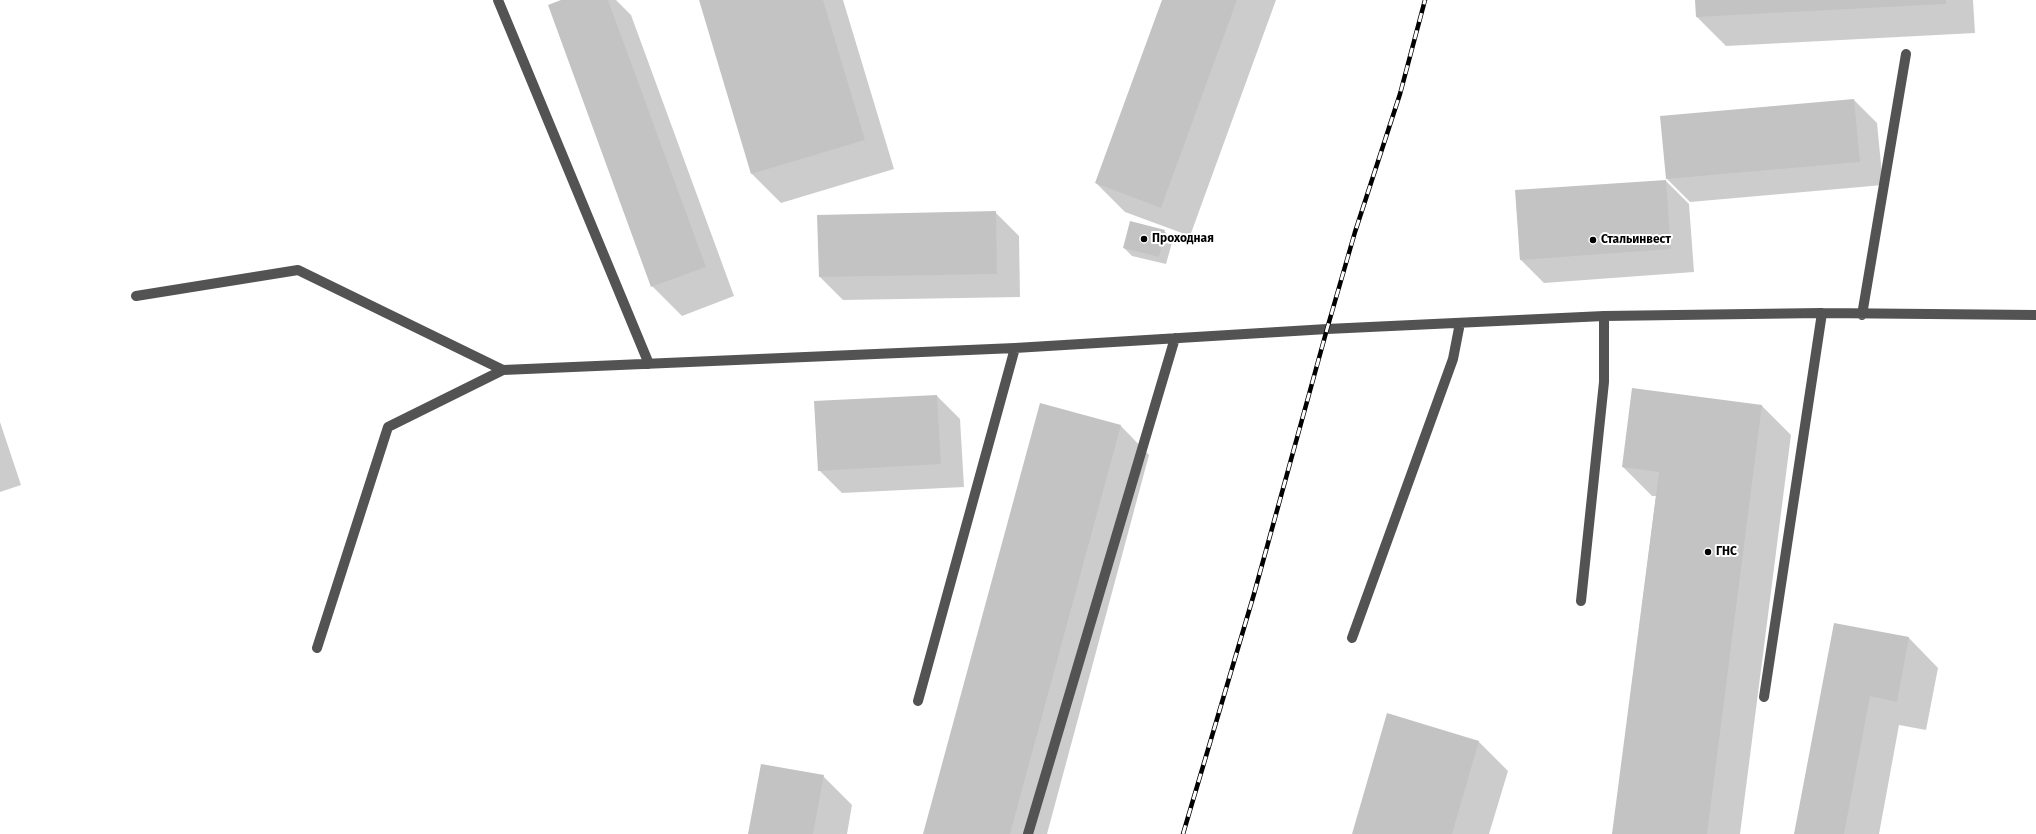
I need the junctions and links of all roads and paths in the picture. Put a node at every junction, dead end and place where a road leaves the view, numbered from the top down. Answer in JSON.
{"nodes":[{"id":1,"x":498,"y":0,"type":"edge"},
{"id":2,"x":1906,"y":54,"type":"dead end"},
{"id":3,"x":136,"y":296,"type":"dead end"},
{"id":4,"x":1822,"y":313,"type":"junction"},
{"id":5,"x":1862,"y":315,"type":"junction"},
{"id":6,"x":2036,"y":315,"type":"edge"},
{"id":7,"x":1604,"y":316,"type":"junction"},
{"id":8,"x":1460,"y":323,"type":"junction"},
{"id":9,"x":1175,"y":338,"type":"junction"},
{"id":10,"x":1015,"y":348,"type":"junction"},
{"id":11,"x":649,"y":364,"type":"junction"},
{"id":12,"x":503,"y":370,"type":"junction"},
{"id":13,"x":1581,"y":601,"type":"dead end"},
{"id":14,"x":1352,"y":638,"type":"dead end"},
{"id":15,"x":317,"y":648,"type":"dead end"},
{"id":16,"x":1764,"y":697,"type":"dead end"},
{"id":17,"x":918,"y":701,"type":"dead end"},
{"id":18,"x":1028,"y":834,"type":"edge"}],
"edges":[{"from":1,"to":11,"type":"street"},
{"from":2,"to":5,"type":"street"},
{"from":3,"to":12,"type":"street"},
{"from":4,"to":5,"type":"street"},
{"from":4,"to":7,"type":"street"},
{"from":4,"to":16,"type":"street"},
{"from":5,"to":6,"type":"street"},
{"from":7,"to":8,"type":"street"},
{"from":7,"to":13,"type":"street"},
{"from":8,"to":9,"type":"street"},
{"from":8,"to":14,"type":"street"},
{"from":9,"to":10,"type":"street"},
{"from":9,"to":18,"type":"street"},
{"from":10,"to":11,"type":"street"},
{"from":10,"to":17,"type":"street"},
{"from":11,"to":12,"type":"street"},
{"from":12,"to":15,"type":"street"}]}
